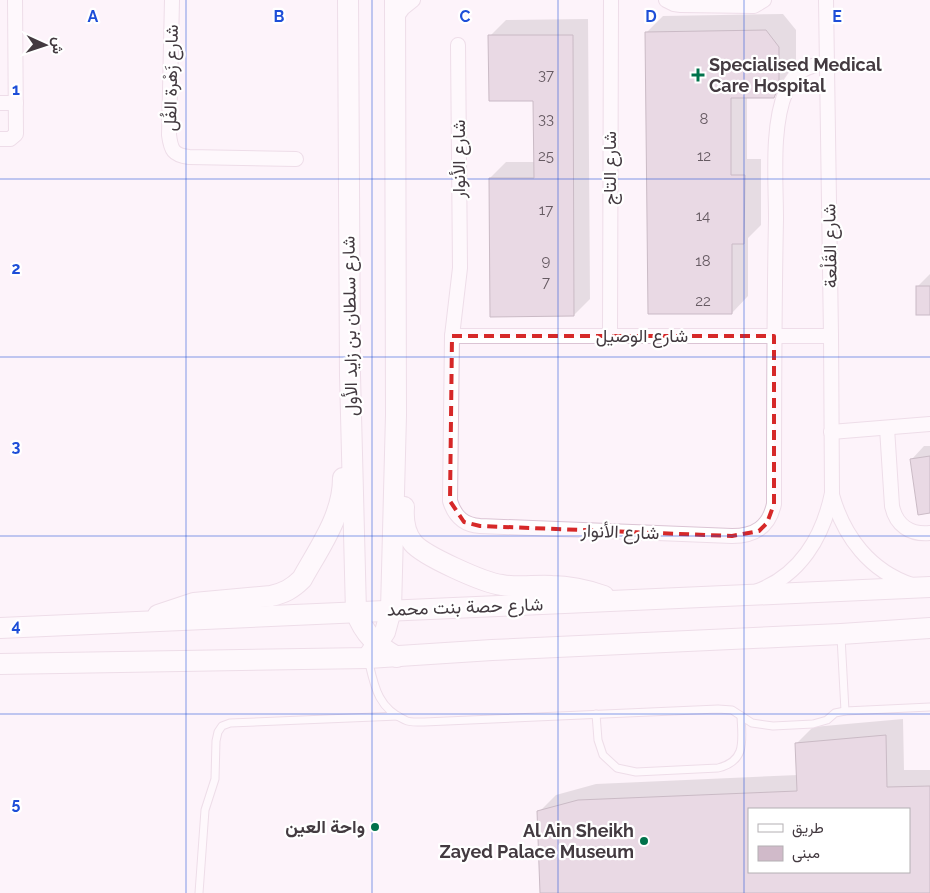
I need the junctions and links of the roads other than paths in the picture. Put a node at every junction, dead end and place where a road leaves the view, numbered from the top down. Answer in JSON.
{"nodes":[{"id":1,"x":15,"y":0,"type":"edge"},
{"id":2,"x":172,"y":0,"type":"edge"},
{"id":3,"x":413,"y":0,"type":"edge"},
{"id":4,"x":611,"y":0,"type":"edge"},
{"id":5,"x":666,"y":0,"type":"edge"},
{"id":6,"x":764,"y":0,"type":"edge"},
{"id":7,"x":826,"y":0,"type":"edge"},
{"id":8,"x":345,"y":2,"type":"edge"},
{"id":9,"x":395,"y":10,"type":"edge"},
{"id":10,"x":458,"y":45,"type":"dead end"},
{"id":11,"x":827,"y":62,"type":"junction"},
{"id":12,"x":0,"y":103,"type":"edge"},
{"id":13,"x":16,"y":103,"type":"junction"},
{"id":14,"x":0,"y":139,"type":"edge"},
{"id":15,"x":296,"y":159,"type":"dead end"},
{"id":16,"x":610,"y":335,"type":"junction"},
{"id":17,"x":452,"y":336,"type":"junction"},
{"id":18,"x":774,"y":336,"type":"junction"},
{"id":19,"x":831,"y":336,"type":"junction"},
{"id":20,"x":350,"y":375,"type":"junction"},
{"id":21,"x":396,"y":415,"type":"junction"},
{"id":22,"x":930,"y":424,"type":"edge"},
{"id":23,"x":886,"y":428,"type":"junction"},
{"id":24,"x":831,"y":432,"type":"junction"},
{"id":25,"x":832,"y":493,"type":"junction"},
{"id":26,"x":930,"y":533,"type":"edge"},
{"id":27,"x":925,"y":587,"type":"edge"},
{"id":28,"x":741,"y":596,"type":"junction"},
{"id":29,"x":615,"y":601,"type":"junction"},
{"id":30,"x":391,"y":610,"type":"junction"},
{"id":31,"x":356,"y":612,"type":"junction"},
{"id":32,"x":142,"y":622,"type":"junction"},
{"id":33,"x":8,"y":628,"type":"edge"},
{"id":34,"x":925,"y":631,"type":"edge"},
{"id":35,"x":841,"y":634,"type":"junction"},
{"id":36,"x":372,"y":651,"type":"junction"},
{"id":37,"x":8,"y":664,"type":"edge"},
{"id":38,"x":930,"y":707,"type":"edge"},
{"id":39,"x":845,"y":711,"type":"junction"},
{"id":40,"x":596,"y":714,"type":"junction"},
{"id":41,"x":398,"y":716,"type":"junction"},
{"id":42,"x":741,"y":716,"type":"junction"},
{"id":43,"x":199,"y":893,"type":"edge"}],
"edges":[{"from":1,"to":13,"type":"street"},
{"from":2,"to":15,"type":"street","name":"شارع زَهْرة الفُل"},
{"from":3,"to":9,"type":"street"},
{"from":4,"to":16,"type":"street","name":"شارع التاج"},
{"from":5,"to":6,"type":"street"},
{"from":7,"to":11,"type":"street","name":"شارع القَلْعة"},
{"from":8,"to":20,"type":"main road","name":"شارع سلطان بن زايد الأول"},
{"from":9,"to":21,"type":"main road"},
{"from":10,"to":17,"type":"street","name":"شارع الأنوار"},
{"from":11,"to":18,"type":"street","name":"شارع الأنوار"},
{"from":11,"to":19,"type":"street","name":"شارع القَلْعة"},
{"from":12,"to":13,"type":"street"},
{"from":13,"to":14,"type":"street"},
{"from":16,"to":17,"type":"street","name":"شارع الوصيل"},
{"from":16,"to":18,"type":"street","name":"شارع الوصيل"},
{"from":17,"to":18,"type":"street","name":"شارع الأنوار"},
{"from":18,"to":19,"type":"street","name":"شارع الوصيل"},
{"from":19,"to":24,"type":"street","name":"شارع القَلْعة"},
{"from":20,"to":31,"type":"main road","name":"شارع سلطان بن زايد الأول"},
{"from":20,"to":32,"type":"main road"},
{"from":21,"to":29,"type":"main road"},
{"from":21,"to":30,"type":"main road"},
{"from":22,"to":23,"type":"street"},
{"from":23,"to":24,"type":"street"},
{"from":23,"to":26,"type":"street"},
{"from":24,"to":25,"type":"street","name":"شارع القَلْعة"},
{"from":25,"to":27,"type":"street","name":"شارع القَلْعة"},
{"from":25,"to":28,"type":"street","name":"شارع القَلْعة"},
{"from":27,"to":28,"type":"main road","name":"شارع حصة بنت محمد"},
{"from":28,"to":29,"type":"main road","name":"شارع حصة بنت محمد"},
{"from":29,"to":30,"type":"main road","name":"شارع حصة بنت محمد"},
{"from":30,"to":31,"type":"main road","name":"شارع حصة بنت محمد"},
{"from":30,"to":36,"type":"main road"},
{"from":31,"to":32,"type":"main road","name":"شارع حصة بنت محمد"},
{"from":31,"to":36,"type":"main road","name":"شارع سلطان بن زايد الأول"},
{"from":32,"to":33,"type":"main road","name":"شارع حصة بنت محمد"},
{"from":34,"to":35,"type":"main road"},
{"from":35,"to":36,"type":"main road"},
{"from":35,"to":39,"type":"lane"},
{"from":36,"to":37,"type":"main road"},
{"from":36,"to":41,"type":"lane"},
{"from":38,"to":39,"type":"lane"},
{"from":39,"to":42,"type":"lane"},
{"from":40,"to":41,"type":"lane"},
{"from":40,"to":42,"type":"lane"},
{"from":40,"to":42,"type":"lane"},
{"from":41,"to":43,"type":"lane"}]}
